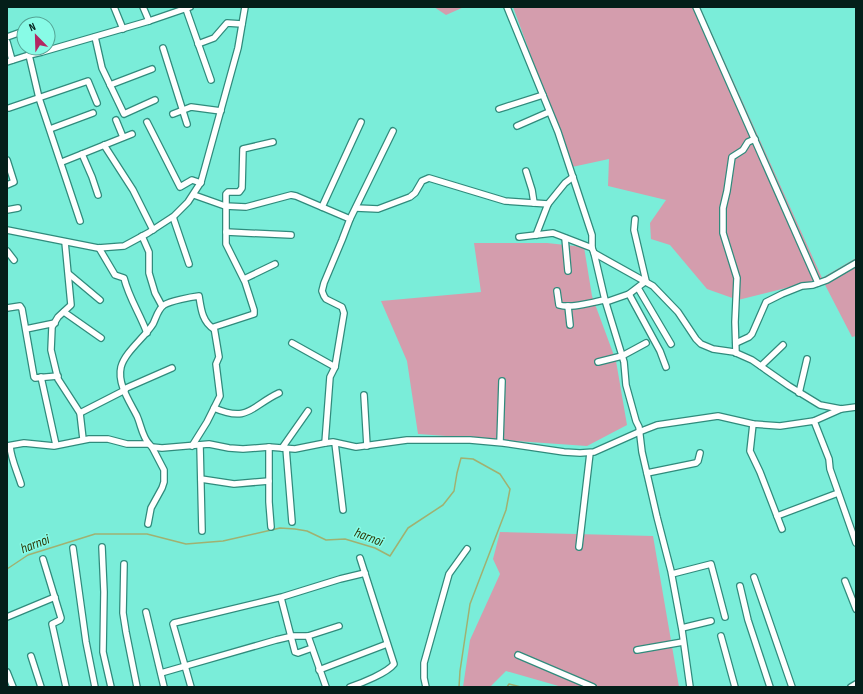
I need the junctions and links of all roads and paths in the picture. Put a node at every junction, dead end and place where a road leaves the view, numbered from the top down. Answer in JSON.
{"nodes":[{"id":1,"x":114,"y":7,"type":"edge"},
{"id":2,"x":143,"y":7,"type":"edge"},
{"id":3,"x":245,"y":7,"type":"edge"},
{"id":4,"x":507,"y":7,"type":"edge"},
{"id":5,"x":696,"y":7,"type":"edge"},
{"id":6,"x":188,"y":8,"type":"edge"},
{"id":7,"x":149,"y":21,"type":"junction"},
{"id":8,"x":242,"y":24,"type":"junction"},
{"id":9,"x":123,"y":29,"type":"junction"},
{"id":10,"x":95,"y":37,"type":"junction"},
{"id":11,"x":7,"y":42,"type":"edge"},
{"id":12,"x":198,"y":44,"type":"junction"},
{"id":13,"x":56,"y":48,"type":"edge"},
{"id":14,"x":163,"y":48,"type":"dead end"},
{"id":15,"x":24,"y":56,"type":"edge"},
{"id":16,"x":29,"y":56,"type":"edge"},
{"id":17,"x":10,"y":61,"type":"edge"},
{"id":18,"x":152,"y":69,"type":"dead end"},
{"id":19,"x":211,"y":80,"type":"dead end"},
{"id":20,"x":110,"y":85,"type":"junction"},
{"id":21,"x":542,"y":96,"type":"junction"},
{"id":22,"x":39,"y":98,"type":"junction"},
{"id":23,"x":155,"y":100,"type":"dead end"},
{"id":24,"x":98,"y":103,"type":"dead end"},
{"id":25,"x":9,"y":108,"type":"dead end"},
{"id":26,"x":499,"y":109,"type":"dead end"},
{"id":27,"x":183,"y":110,"type":"junction"},
{"id":28,"x":221,"y":111,"type":"junction"},
{"id":29,"x":549,"y":112,"type":"junction"},
{"id":30,"x":93,"y":113,"type":"dead end"},
{"id":31,"x":173,"y":114,"type":"dead end"},
{"id":32,"x":116,"y":120,"type":"dead end"},
{"id":33,"x":147,"y":122,"type":"dead end"},
{"id":34,"x":361,"y":122,"type":"dead end"},
{"id":35,"x":187,"y":124,"type":"dead end"},
{"id":36,"x":517,"y":126,"type":"dead end"},
{"id":37,"x":50,"y":129,"type":"junction"},
{"id":38,"x":393,"y":131,"type":"dead end"},
{"id":39,"x":132,"y":134,"type":"dead end"},
{"id":40,"x":123,"y":137,"type":"junction"},
{"id":41,"x":755,"y":139,"type":"junction"},
{"id":42,"x":273,"y":142,"type":"dead end"},
{"id":43,"x":104,"y":145,"type":"junction"},
{"id":44,"x":82,"y":154,"type":"junction"},
{"id":45,"x":7,"y":160,"type":"edge"},
{"id":46,"x":62,"y":162,"type":"junction"},
{"id":47,"x":526,"y":171,"type":"dead end"},
{"id":48,"x":573,"y":177,"type":"junction"},
{"id":49,"x":201,"y":183,"type":"junction"},
{"id":50,"x":7,"y":185,"type":"edge"},
{"id":51,"x":98,"y":195,"type":"dead end"},
{"id":52,"x":194,"y":195,"type":"junction"},
{"id":53,"x":534,"y":203,"type":"junction"},
{"id":54,"x":548,"y":204,"type":"junction"},
{"id":55,"x":225,"y":206,"type":"junction"},
{"id":56,"x":322,"y":207,"type":"junction"},
{"id":57,"x":18,"y":208,"type":"dead end"},
{"id":58,"x":356,"y":208,"type":"junction"},
{"id":59,"x":7,"y":210,"type":"edge"},
{"id":60,"x":173,"y":217,"type":"junction"},
{"id":61,"x":350,"y":219,"type":"junction"},
{"id":62,"x":635,"y":219,"type":"dead end"},
{"id":63,"x":80,"y":222,"type":"dead end"},
{"id":64,"x":7,"y":230,"type":"edge"},
{"id":65,"x":153,"y":230,"type":"junction"},
{"id":66,"x":226,"y":232,"type":"junction"},
{"id":67,"x":291,"y":235,"type":"dead end"},
{"id":68,"x":536,"y":235,"type":"junction"},
{"id":69,"x":142,"y":236,"type":"junction"},
{"id":70,"x":518,"y":237,"type":"dead end"},
{"id":71,"x":565,"y":238,"type":"junction"},
{"id":72,"x":65,"y":242,"type":"junction"},
{"id":73,"x":99,"y":248,"type":"junction"},
{"id":74,"x":7,"y":251,"type":"edge"},
{"id":75,"x":593,"y":251,"type":"junction"},
{"id":76,"x":14,"y":260,"type":"dead end"},
{"id":77,"x":856,"y":263,"type":"edge"},
{"id":78,"x":188,"y":264,"type":"dead end"},
{"id":79,"x":275,"y":264,"type":"dead end"},
{"id":80,"x":568,"y":271,"type":"dead end"},
{"id":81,"x":69,"y":274,"type":"junction"},
{"id":82,"x":244,"y":279,"type":"junction"},
{"id":83,"x":646,"y":281,"type":"junction"},
{"id":84,"x":818,"y":283,"type":"junction"},
{"id":85,"x":638,"y":288,"type":"junction"},
{"id":86,"x":557,"y":290,"type":"dead end"},
{"id":87,"x":629,"y":294,"type":"junction"},
{"id":88,"x":100,"y":300,"type":"dead end"},
{"id":89,"x":605,"y":301,"type":"junction"},
{"id":90,"x":162,"y":306,"type":"junction"},
{"id":91,"x":568,"y":306,"type":"junction"},
{"id":92,"x":7,"y":308,"type":"edge"},
{"id":93,"x":64,"y":312,"type":"junction"},
{"id":94,"x":55,"y":323,"type":"junction"},
{"id":95,"x":570,"y":325,"type":"dead end"},
{"id":96,"x":26,"y":328,"type":"junction"},
{"id":97,"x":214,"y":329,"type":"junction"},
{"id":98,"x":147,"y":333,"type":"junction"},
{"id":99,"x":101,"y":338,"type":"dead end"},
{"id":100,"x":292,"y":343,"type":"dead end"},
{"id":101,"x":646,"y":344,"type":"dead end"},
{"id":102,"x":671,"y":344,"type":"dead end"},
{"id":103,"x":736,"y":344,"type":"junction"},
{"id":104,"x":783,"y":345,"type":"dead end"},
{"id":105,"x":736,"y":353,"type":"junction"},
{"id":106,"x":622,"y":356,"type":"junction"},
{"id":107,"x":807,"y":359,"type":"dead end"},
{"id":108,"x":598,"y":362,"type":"dead end"},
{"id":109,"x":762,"y":366,"type":"junction"},
{"id":110,"x":334,"y":367,"type":"junction"},
{"id":111,"x":666,"y":367,"type":"dead end"},
{"id":112,"x":172,"y":368,"type":"dead end"},
{"id":113,"x":58,"y":376,"type":"junction"},
{"id":114,"x":41,"y":378,"type":"junction"},
{"id":115,"x":502,"y":380,"type":"dead end"},
{"id":116,"x":124,"y":390,"type":"junction"},
{"id":117,"x":799,"y":393,"type":"junction"},
{"id":118,"x":279,"y":394,"type":"dead end"},
{"id":119,"x":364,"y":395,"type":"dead end"},
{"id":120,"x":856,"y":407,"type":"edge"},
{"id":121,"x":214,"y":408,"type":"junction"},
{"id":122,"x":841,"y":409,"type":"junction"},
{"id":123,"x":308,"y":411,"type":"dead end"},
{"id":124,"x":80,"y":413,"type":"junction"},
{"id":125,"x":814,"y":421,"type":"junction"},
{"id":126,"x":753,"y":424,"type":"junction"},
{"id":127,"x":639,"y":432,"type":"junction"},
{"id":128,"x":83,"y":439,"type":"junction"},
{"id":129,"x":500,"y":442,"type":"junction"},
{"id":130,"x":325,"y":443,"type":"junction"},
{"id":131,"x":335,"y":443,"type":"junction"},
{"id":132,"x":56,"y":445,"type":"junction"},
{"id":133,"x":151,"y":445,"type":"junction"},
{"id":134,"x":200,"y":445,"type":"junction"},
{"id":135,"x":8,"y":446,"type":"edge"},
{"id":136,"x":192,"y":446,"type":"junction"},
{"id":137,"x":367,"y":446,"type":"junction"},
{"id":138,"x":269,"y":447,"type":"junction"},
{"id":139,"x":284,"y":448,"type":"junction"},
{"id":140,"x":590,"y":453,"type":"junction"},
{"id":141,"x":700,"y":453,"type":"dead end"},
{"id":142,"x":647,"y":473,"type":"junction"},
{"id":143,"x":201,"y":480,"type":"junction"},
{"id":144,"x":269,"y":481,"type":"junction"},
{"id":145,"x":21,"y":484,"type":"dead end"},
{"id":146,"x":838,"y":493,"type":"junction"},
{"id":147,"x":342,"y":510,"type":"dead end"},
{"id":148,"x":777,"y":516,"type":"junction"},
{"id":149,"x":292,"y":522,"type":"dead end"},
{"id":150,"x":148,"y":524,"type":"dead end"},
{"id":151,"x":271,"y":527,"type":"dead end"},
{"id":152,"x":782,"y":529,"type":"dead end"},
{"id":153,"x":202,"y":531,"type":"dead end"},
{"id":154,"x":856,"y":543,"type":"edge"},
{"id":155,"x":102,"y":547,"type":"dead end"},
{"id":156,"x":579,"y":547,"type":"dead end"},
{"id":157,"x":73,"y":548,"type":"dead end"},
{"id":158,"x":467,"y":549,"type":"dead end"},
{"id":159,"x":360,"y":558,"type":"dead end"},
{"id":160,"x":43,"y":559,"type":"dead end"},
{"id":161,"x":124,"y":564,"type":"dead end"},
{"id":162,"x":365,"y":572,"type":"junction"},
{"id":163,"x":672,"y":574,"type":"junction"},
{"id":164,"x":754,"y":577,"type":"dead end"},
{"id":165,"x":846,"y":581,"type":"dead end"},
{"id":166,"x":740,"y":586,"type":"dead end"},
{"id":167,"x":55,"y":597,"type":"junction"},
{"id":168,"x":280,"y":598,"type":"junction"},
{"id":169,"x":856,"y":609,"type":"edge"},
{"id":170,"x":146,"y":612,"type":"dead end"},
{"id":171,"x":7,"y":617,"type":"edge"},
{"id":172,"x":724,"y":617,"type":"dead end"},
{"id":173,"x":711,"y":621,"type":"dead end"},
{"id":174,"x":339,"y":626,"type":"dead end"},
{"id":175,"x":682,"y":628,"type":"junction"},
{"id":176,"x":308,"y":636,"type":"junction"},
{"id":177,"x":721,"y":636,"type":"dead end"},
{"id":178,"x":290,"y":637,"type":"junction"},
{"id":179,"x":683,"y":642,"type":"junction"},
{"id":180,"x":387,"y":644,"type":"junction"},
{"id":181,"x":312,"y":648,"type":"junction"},
{"id":182,"x":637,"y":650,"type":"dead end"},
{"id":183,"x":518,"y":655,"type":"dead end"},
{"id":184,"x":31,"y":656,"type":"dead end"},
{"id":185,"x":185,"y":666,"type":"junction"},
{"id":186,"x":319,"y":670,"type":"junction"},
{"id":187,"x":7,"y":672,"type":"edge"},
{"id":188,"x":161,"y":673,"type":"junction"},
{"id":189,"x":856,"y":684,"type":"edge"},
{"id":190,"x":12,"y":687,"type":"edge"},
{"id":191,"x":41,"y":687,"type":"edge"},
{"id":192,"x":66,"y":687,"type":"edge"},
{"id":193,"x":95,"y":687,"type":"edge"},
{"id":194,"x":110,"y":687,"type":"edge"},
{"id":195,"x":137,"y":687,"type":"edge"},
{"id":196,"x":164,"y":687,"type":"edge"},
{"id":197,"x":191,"y":687,"type":"edge"},
{"id":198,"x":326,"y":687,"type":"edge"},
{"id":199,"x":350,"y":687,"type":"edge"},
{"id":200,"x":426,"y":687,"type":"edge"},
{"id":201,"x":593,"y":687,"type":"edge"},
{"id":202,"x":690,"y":687,"type":"edge"},
{"id":203,"x":734,"y":687,"type":"edge"},
{"id":204,"x":770,"y":687,"type":"edge"},
{"id":205,"x":792,"y":687,"type":"edge"},
{"id":206,"x":851,"y":687,"type":"edge"}],
"edges":[{"from":1,"to":9,"type":"street"},
{"from":2,"to":7,"type":"street"},
{"from":3,"to":8,"type":"street"},
{"from":4,"to":21,"type":"street"},
{"from":5,"to":41,"type":"street"},
{"from":6,"to":7,"type":"street"},
{"from":6,"to":12,"type":"street"},
{"from":7,"to":9,"type":"street"},
{"from":8,"to":12,"type":"street"},
{"from":8,"to":28,"type":"street"},
{"from":9,"to":10,"type":"street"},
{"from":10,"to":13,"type":"street"},
{"from":10,"to":20,"type":"street"},
{"from":11,"to":17,"type":"street"},
{"from":12,"to":19,"type":"street"},
{"from":14,"to":27,"type":"street"},
{"from":15,"to":17,"type":"street"},
{"from":16,"to":22,"type":"street"},
{"from":18,"to":20,"type":"street"},
{"from":20,"to":23,"type":"street"},
{"from":21,"to":26,"type":"street"},
{"from":21,"to":29,"type":"street"},
{"from":22,"to":24,"type":"street"},
{"from":22,"to":25,"type":"street"},
{"from":22,"to":37,"type":"street"},
{"from":27,"to":28,"type":"street"},
{"from":27,"to":31,"type":"street"},
{"from":27,"to":35,"type":"street"},
{"from":28,"to":49,"type":"street"},
{"from":29,"to":36,"type":"street"},
{"from":29,"to":48,"type":"street"},
{"from":30,"to":37,"type":"street"},
{"from":32,"to":40,"type":"street"},
{"from":33,"to":49,"type":"street"},
{"from":34,"to":56,"type":"street"},
{"from":37,"to":46,"type":"street"},
{"from":38,"to":58,"type":"street"},
{"from":39,"to":40,"type":"street"},
{"from":40,"to":43,"type":"street"},
{"from":41,"to":84,"type":"street"},
{"from":41,"to":103,"type":"street"},
{"from":42,"to":55,"type":"street"},
{"from":43,"to":44,"type":"street"},
{"from":43,"to":65,"type":"street"},
{"from":44,"to":46,"type":"street"},
{"from":44,"to":51,"type":"street"},
{"from":45,"to":50,"type":"street"},
{"from":46,"to":63,"type":"street"},
{"from":47,"to":53,"type":"street"},
{"from":48,"to":54,"type":"street"},
{"from":48,"to":75,"type":"street"},
{"from":49,"to":52,"type":"street"},
{"from":52,"to":55,"type":"street"},
{"from":52,"to":60,"type":"street"},
{"from":53,"to":54,"type":"street"},
{"from":53,"to":58,"type":"street"},
{"from":54,"to":68,"type":"street"},
{"from":55,"to":56,"type":"street"},
{"from":55,"to":66,"type":"street"},
{"from":56,"to":61,"type":"street"},
{"from":57,"to":59,"type":"street"},
{"from":58,"to":61,"type":"street"},
{"from":60,"to":65,"type":"street"},
{"from":60,"to":78,"type":"street"},
{"from":61,"to":110,"type":"street"},
{"from":62,"to":83,"type":"street"},
{"from":64,"to":72,"type":"street"},
{"from":65,"to":69,"type":"street"},
{"from":66,"to":67,"type":"street"},
{"from":66,"to":82,"type":"street"},
{"from":68,"to":70,"type":"street"},
{"from":68,"to":71,"type":"street"},
{"from":69,"to":73,"type":"street"},
{"from":69,"to":90,"type":"street"},
{"from":71,"to":75,"type":"street"},
{"from":71,"to":80,"type":"street"},
{"from":72,"to":73,"type":"street"},
{"from":72,"to":81,"type":"street"},
{"from":73,"to":98,"type":"street"},
{"from":74,"to":76,"type":"street"},
{"from":75,"to":83,"type":"street"},
{"from":75,"to":89,"type":"street"},
{"from":77,"to":84,"type":"street"},
{"from":79,"to":82,"type":"street"},
{"from":81,"to":88,"type":"street"},
{"from":81,"to":93,"type":"street"},
{"from":82,"to":97,"type":"street"},
{"from":83,"to":85,"type":"street"},
{"from":83,"to":105,"type":"street"},
{"from":84,"to":103,"type":"street"},
{"from":85,"to":87,"type":"street"},
{"from":85,"to":102,"type":"street"},
{"from":86,"to":91,"type":"street"},
{"from":87,"to":89,"type":"street"},
{"from":87,"to":111,"type":"street"},
{"from":89,"to":91,"type":"street"},
{"from":89,"to":106,"type":"street"},
{"from":90,"to":97,"type":"street"},
{"from":90,"to":98,"type":"street"},
{"from":91,"to":95,"type":"street"},
{"from":92,"to":96,"type":"street"},
{"from":93,"to":94,"type":"street"},
{"from":93,"to":99,"type":"street"},
{"from":94,"to":96,"type":"street"},
{"from":94,"to":113,"type":"street"},
{"from":96,"to":114,"type":"street"},
{"from":97,"to":121,"type":"street"},
{"from":98,"to":116,"type":"street"},
{"from":100,"to":110,"type":"street"},
{"from":101,"to":106,"type":"street"},
{"from":103,"to":105,"type":"street"},
{"from":104,"to":109,"type":"street"},
{"from":105,"to":109,"type":"street"},
{"from":106,"to":108,"type":"street"},
{"from":106,"to":127,"type":"street"},
{"from":107,"to":117,"type":"street"},
{"from":109,"to":117,"type":"street"},
{"from":110,"to":130,"type":"street"},
{"from":112,"to":116,"type":"street"},
{"from":113,"to":114,"type":"street"},
{"from":113,"to":124,"type":"street"},
{"from":114,"to":132,"type":"street"},
{"from":115,"to":129,"type":"street"},
{"from":116,"to":124,"type":"street"},
{"from":116,"to":133,"type":"street"},
{"from":117,"to":122,"type":"street"},
{"from":118,"to":121,"type":"street"},
{"from":119,"to":137,"type":"street"},
{"from":120,"to":122,"type":"street"},
{"from":121,"to":136,"type":"street"},
{"from":122,"to":125,"type":"street"},
{"from":123,"to":139,"type":"street"},
{"from":124,"to":128,"type":"street"},
{"from":125,"to":126,"type":"street"},
{"from":125,"to":146,"type":"street"},
{"from":126,"to":127,"type":"street"},
{"from":126,"to":148,"type":"street"},
{"from":127,"to":140,"type":"street"},
{"from":127,"to":142,"type":"street"},
{"from":128,"to":132,"type":"street"},
{"from":128,"to":133,"type":"street"},
{"from":129,"to":137,"type":"street"},
{"from":129,"to":140,"type":"street"},
{"from":130,"to":131,"type":"street"},
{"from":130,"to":139,"type":"street"},
{"from":131,"to":137,"type":"street"},
{"from":131,"to":147,"type":"street"},
{"from":132,"to":135,"type":"street"},
{"from":133,"to":136,"type":"street"},
{"from":133,"to":150,"type":"street"},
{"from":134,"to":136,"type":"street"},
{"from":134,"to":138,"type":"street"},
{"from":134,"to":143,"type":"street"},
{"from":135,"to":145,"type":"street"},
{"from":138,"to":139,"type":"street"},
{"from":138,"to":144,"type":"street"},
{"from":139,"to":149,"type":"street"},
{"from":140,"to":156,"type":"street"},
{"from":141,"to":142,"type":"street"},
{"from":142,"to":163,"type":"street"},
{"from":143,"to":144,"type":"street"},
{"from":143,"to":153,"type":"street"},
{"from":144,"to":151,"type":"street"},
{"from":146,"to":148,"type":"street"},
{"from":146,"to":154,"type":"street"},
{"from":148,"to":152,"type":"street"},
{"from":155,"to":194,"type":"street"},
{"from":157,"to":193,"type":"street"},
{"from":158,"to":200,"type":"street"},
{"from":159,"to":162,"type":"street"},
{"from":160,"to":167,"type":"street"},
{"from":161,"to":195,"type":"street"},
{"from":162,"to":168,"type":"street"},
{"from":162,"to":180,"type":"street"},
{"from":163,"to":172,"type":"street"},
{"from":163,"to":175,"type":"street"},
{"from":164,"to":205,"type":"street"},
{"from":165,"to":169,"type":"street"},
{"from":166,"to":204,"type":"street"},
{"from":167,"to":171,"type":"street"},
{"from":167,"to":192,"type":"street"},
{"from":168,"to":178,"type":"street"},
{"from":168,"to":185,"type":"street"},
{"from":170,"to":188,"type":"street"},
{"from":173,"to":175,"type":"street"},
{"from":174,"to":176,"type":"street"},
{"from":175,"to":179,"type":"street"},
{"from":176,"to":178,"type":"street"},
{"from":176,"to":181,"type":"street"},
{"from":177,"to":203,"type":"street"},
{"from":178,"to":181,"type":"street"},
{"from":178,"to":185,"type":"street"},
{"from":179,"to":182,"type":"street"},
{"from":179,"to":202,"type":"street"},
{"from":180,"to":186,"type":"street"},
{"from":180,"to":199,"type":"street"},
{"from":181,"to":186,"type":"street"},
{"from":183,"to":201,"type":"street"},
{"from":184,"to":191,"type":"street"},
{"from":185,"to":188,"type":"street"},
{"from":185,"to":197,"type":"street"},
{"from":186,"to":198,"type":"street"},
{"from":187,"to":190,"type":"street"},
{"from":188,"to":196,"type":"street"},
{"from":189,"to":206,"type":"street"}]}
